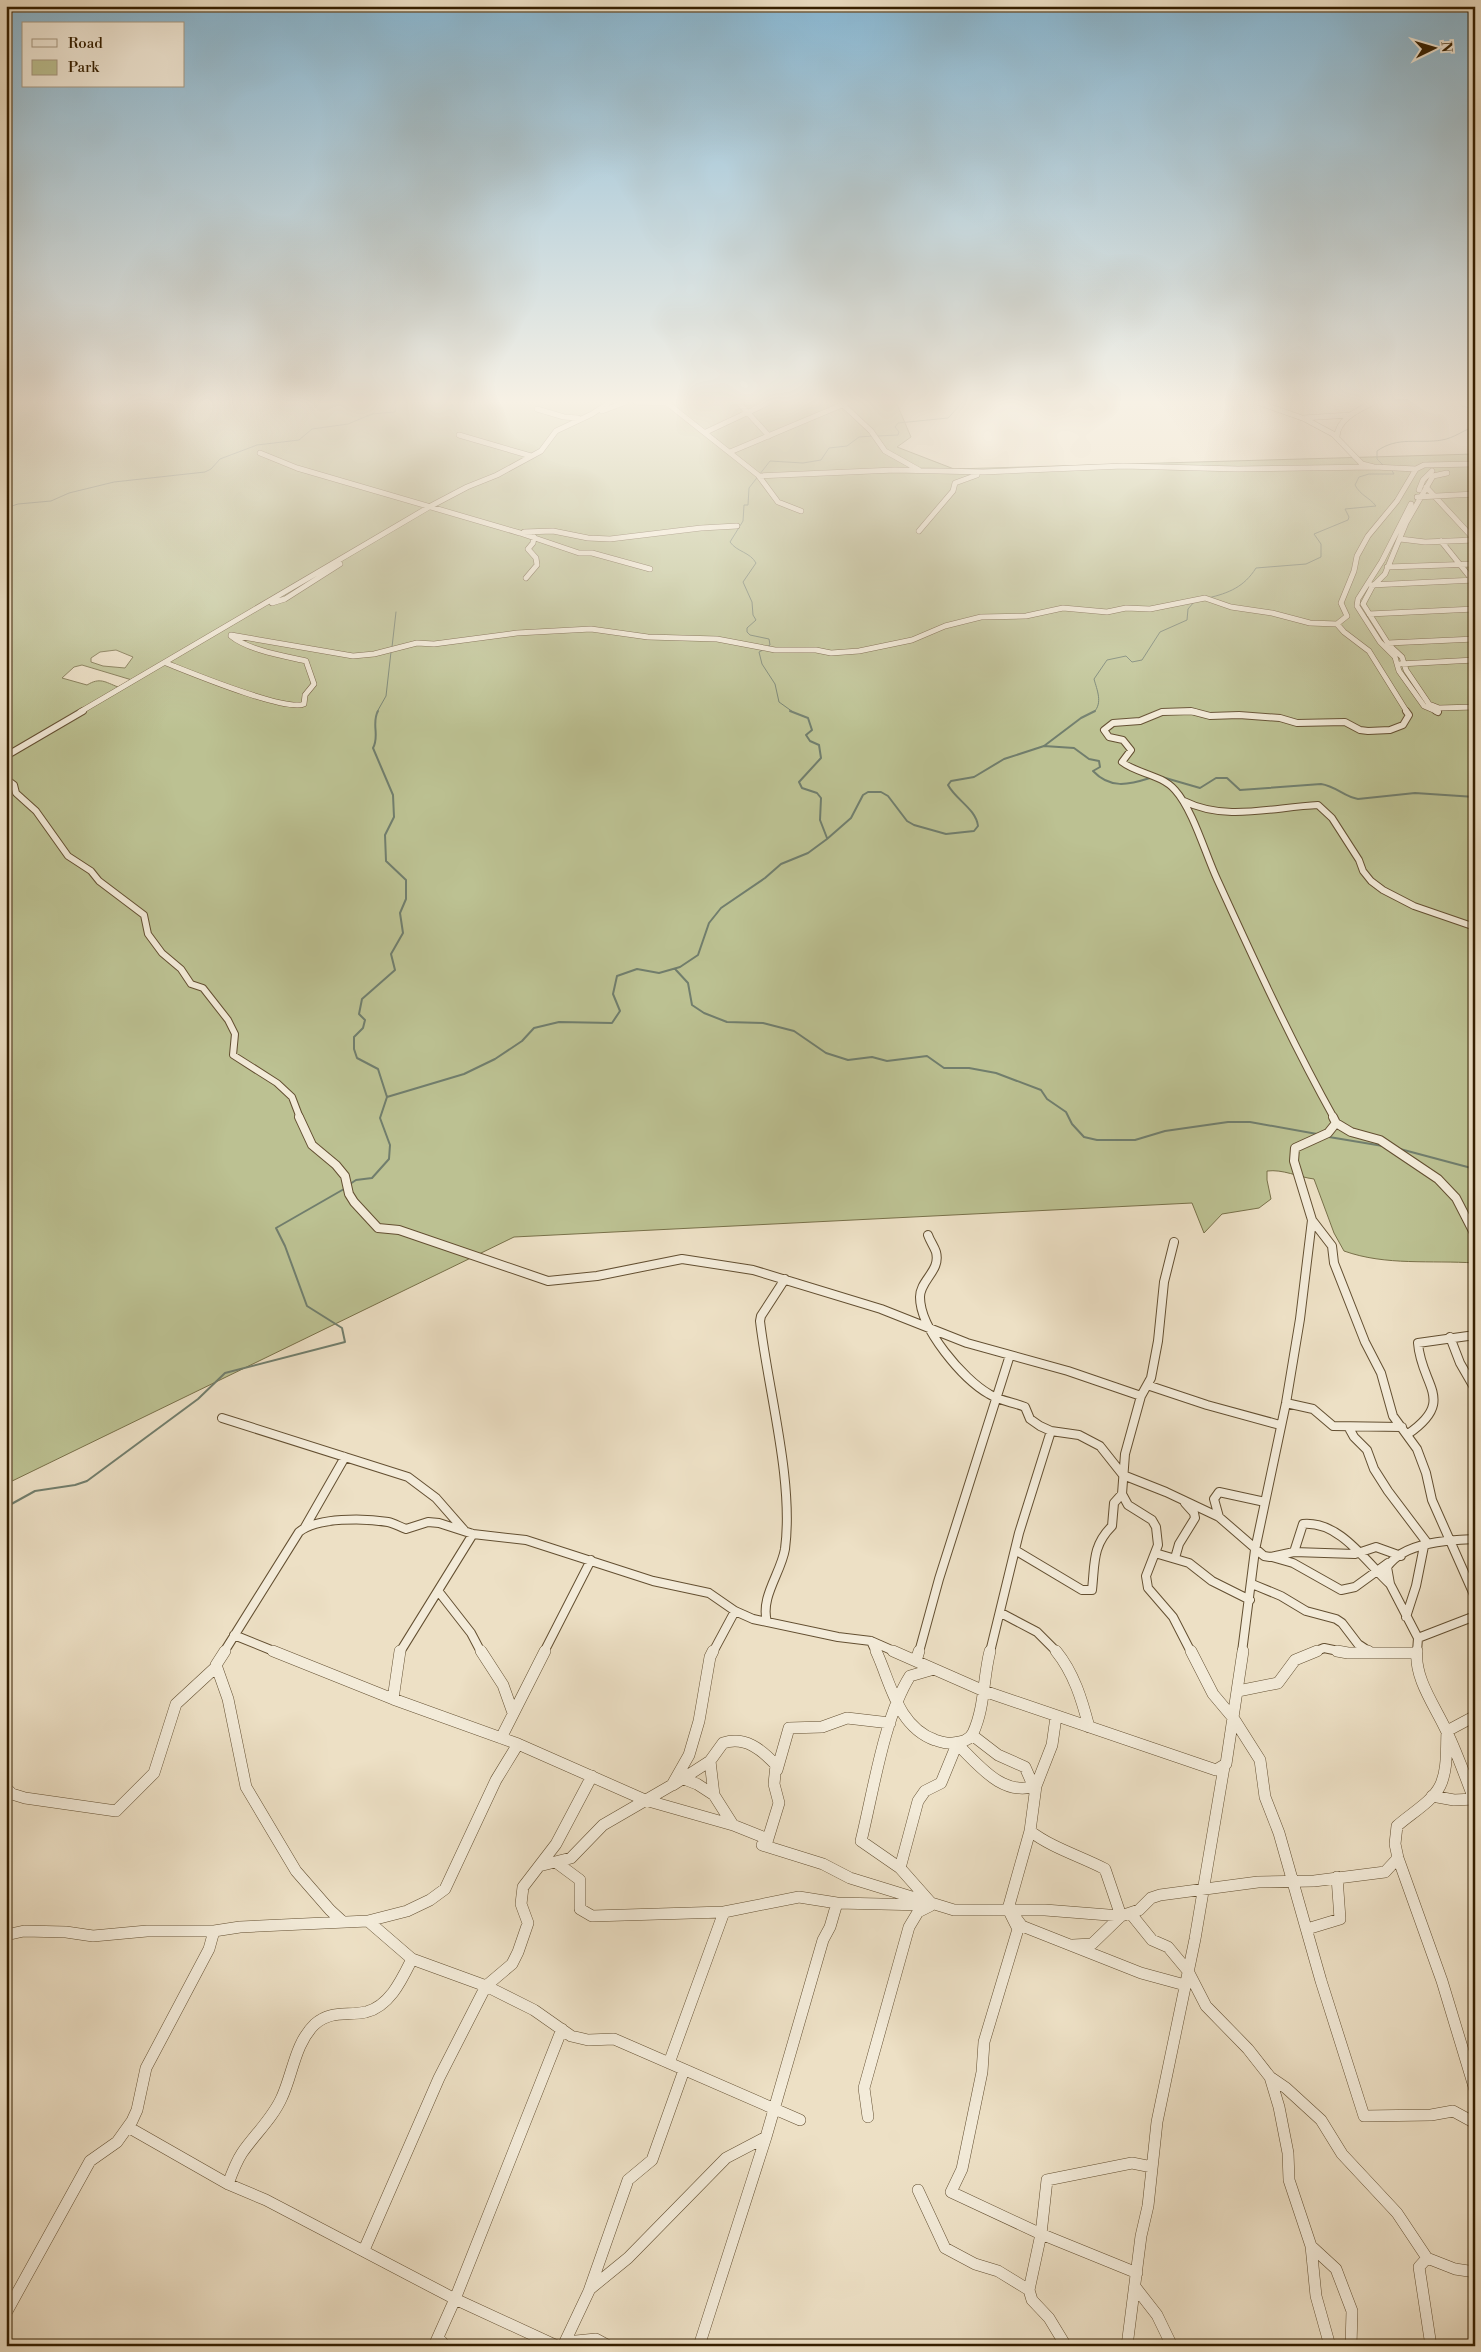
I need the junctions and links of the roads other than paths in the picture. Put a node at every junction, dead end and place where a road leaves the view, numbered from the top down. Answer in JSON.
{"nodes":[{"id":1,"x":421,"y":512,"type":"edge"},
{"id":2,"x":446,"y":512,"type":"edge"},
{"id":3,"x":936,"y":512,"type":"edge"},
{"id":4,"x":1388,"y":512,"type":"edge"},
{"id":5,"x":1409,"y":512,"type":"edge"},
{"id":6,"x":1411,"y":512,"type":"edge"},
{"id":7,"x":1450,"y":512,"type":"edge"},
{"id":8,"x":737,"y":526,"type":"dead end"},
{"id":9,"x":919,"y":530,"type":"dead end"},
{"id":10,"x":520,"y":533,"type":"junction"},
{"id":11,"x":534,"y":537,"type":"junction"},
{"id":12,"x":1400,"y":539,"type":"junction"},
{"id":13,"x":1441,"y":540,"type":"junction"},
{"id":14,"x":1475,"y":540,"type":"edge"},
{"id":15,"x":1386,"y":552,"type":"junction"},
{"id":16,"x":1393,"y":552,"type":"junction"},
{"id":17,"x":1460,"y":564,"type":"junction"},
{"id":18,"x":1475,"y":564,"type":"edge"},
{"id":19,"x":1387,"y":567,"type":"junction"},
{"id":20,"x":650,"y":569,"type":"dead end"},
{"id":21,"x":526,"y":578,"type":"dead end"},
{"id":22,"x":1474,"y":581,"type":"edge"},
{"id":23,"x":1368,"y":588,"type":"junction"},
{"id":24,"x":1475,"y":609,"type":"edge"},
{"id":25,"x":1368,"y":614,"type":"junction"},
{"id":26,"x":1337,"y":624,"type":"junction"},
{"id":27,"x":225,"y":629,"type":"junction"},
{"id":28,"x":231,"y":635,"type":"junction"},
{"id":29,"x":1475,"y":639,"type":"edge"},
{"id":30,"x":1388,"y":643,"type":"junction"},
{"id":31,"x":1475,"y":660,"type":"edge"},
{"id":32,"x":166,"y":664,"type":"junction"},
{"id":33,"x":1400,"y":664,"type":"junction"},
{"id":34,"x":1475,"y":709,"type":"edge"},
{"id":35,"x":6,"y":756,"type":"edge"},
{"id":36,"x":6,"y":779,"type":"edge"},
{"id":37,"x":1184,"y":801,"type":"junction"},
{"id":38,"x":1475,"y":927,"type":"edge"},
{"id":39,"x":1336,"y":1123,"type":"junction"},
{"id":40,"x":1312,"y":1220,"type":"junction"},
{"id":41,"x":928,"y":1235,"type":"dead end"},
{"id":42,"x":1475,"y":1235,"type":"edge"},
{"id":43,"x":1174,"y":1242,"type":"dead end"},
{"id":44,"x":785,"y":1279,"type":"junction"},
{"id":45,"x":931,"y":1329,"type":"junction"},
{"id":46,"x":1475,"y":1335,"type":"edge"},
{"id":47,"x":1450,"y":1337,"type":"junction"},
{"id":48,"x":1010,"y":1354,"type":"junction"},
{"id":49,"x":1147,"y":1386,"type":"junction"},
{"id":50,"x":1475,"y":1389,"type":"edge"},
{"id":51,"x":1141,"y":1396,"type":"junction"},
{"id":52,"x":998,"y":1398,"type":"junction"},
{"id":53,"x":1286,"y":1403,"type":"junction"},
{"id":54,"x":222,"y":1418,"type":"dead end"},
{"id":55,"x":1280,"y":1425,"type":"junction"},
{"id":56,"x":1349,"y":1428,"type":"junction"},
{"id":57,"x":1051,"y":1431,"type":"junction"},
{"id":58,"x":1405,"y":1431,"type":"junction"},
{"id":59,"x":345,"y":1457,"type":"junction"},
{"id":60,"x":1123,"y":1475,"type":"junction"},
{"id":61,"x":1122,"y":1494,"type":"junction"},
{"id":62,"x":1181,"y":1499,"type":"junction"},
{"id":63,"x":1265,"y":1502,"type":"junction"},
{"id":64,"x":1219,"y":1517,"type":"junction"},
{"id":65,"x":305,"y":1527,"type":"junction"},
{"id":66,"x":470,"y":1534,"type":"junction"},
{"id":67,"x":1475,"y":1539,"type":"edge"},
{"id":68,"x":1450,"y":1540,"type":"junction"},
{"id":69,"x":1426,"y":1545,"type":"junction"},
{"id":70,"x":1015,"y":1550,"type":"junction"},
{"id":71,"x":1255,"y":1550,"type":"junction"},
{"id":72,"x":1294,"y":1552,"type":"junction"},
{"id":73,"x":1155,"y":1553,"type":"junction"},
{"id":74,"x":1358,"y":1553,"type":"junction"},
{"id":75,"x":1401,"y":1556,"type":"junction"},
{"id":76,"x":1270,"y":1557,"type":"junction"},
{"id":77,"x":1175,"y":1558,"type":"junction"},
{"id":78,"x":591,"y":1560,"type":"junction"},
{"id":79,"x":1388,"y":1563,"type":"junction"},
{"id":80,"x":1375,"y":1573,"type":"junction"},
{"id":81,"x":1252,"y":1584,"type":"junction"},
{"id":82,"x":1390,"y":1584,"type":"junction"},
{"id":83,"x":439,"y":1592,"type":"junction"},
{"id":84,"x":1475,"y":1597,"type":"edge"},
{"id":85,"x":1250,"y":1600,"type":"junction"},
{"id":86,"x":734,"y":1611,"type":"junction"},
{"id":87,"x":1001,"y":1613,"type":"junction"},
{"id":88,"x":1475,"y":1616,"type":"edge"},
{"id":89,"x":1406,"y":1617,"type":"junction"},
{"id":90,"x":767,"y":1622,"type":"junction"},
{"id":91,"x":234,"y":1634,"type":"junction"},
{"id":92,"x":1418,"y":1638,"type":"junction"},
{"id":93,"x":871,"y":1641,"type":"junction"},
{"id":94,"x":1416,"y":1652,"type":"junction"},
{"id":95,"x":1371,"y":1653,"type":"junction"},
{"id":96,"x":916,"y":1660,"type":"junction"},
{"id":97,"x":216,"y":1667,"type":"junction"},
{"id":98,"x":934,"y":1669,"type":"junction"},
{"id":99,"x":984,"y":1690,"type":"junction"},
{"id":100,"x":1238,"y":1691,"type":"junction"},
{"id":101,"x":393,"y":1699,"type":"junction"},
{"id":102,"x":897,"y":1705,"type":"junction"},
{"id":103,"x":513,"y":1713,"type":"junction"},
{"id":104,"x":1475,"y":1716,"type":"edge"},
{"id":105,"x":1056,"y":1717,"type":"junction"},
{"id":106,"x":1234,"y":1718,"type":"junction"},
{"id":107,"x":890,"y":1722,"type":"junction"},
{"id":108,"x":1090,"y":1727,"type":"junction"},
{"id":109,"x":1448,"y":1732,"type":"junction"},
{"id":110,"x":972,"y":1735,"type":"junction"},
{"id":111,"x":500,"y":1738,"type":"junction"},
{"id":112,"x":518,"y":1744,"type":"junction"},
{"id":113,"x":957,"y":1744,"type":"junction"},
{"id":114,"x":710,"y":1761,"type":"junction"},
{"id":115,"x":1224,"y":1767,"type":"junction"},
{"id":116,"x":776,"y":1770,"type":"junction"},
{"id":117,"x":592,"y":1776,"type":"junction"},
{"id":118,"x":684,"y":1779,"type":"junction"},
{"id":119,"x":672,"y":1785,"type":"junction"},
{"id":120,"x":1036,"y":1786,"type":"junction"},
{"id":121,"x":6,"y":1788,"type":"edge"},
{"id":122,"x":714,"y":1795,"type":"junction"},
{"id":123,"x":1432,"y":1796,"type":"junction"},
{"id":124,"x":645,"y":1800,"type":"junction"},
{"id":125,"x":1474,"y":1800,"type":"edge"},
{"id":126,"x":733,"y":1825,"type":"junction"},
{"id":127,"x":1030,"y":1831,"type":"junction"},
{"id":128,"x":765,"y":1843,"type":"junction"},
{"id":129,"x":1398,"y":1858,"type":"junction"},
{"id":130,"x":557,"y":1863,"type":"junction"},
{"id":131,"x":539,"y":1866,"type":"junction"},
{"id":132,"x":900,"y":1868,"type":"junction"},
{"id":133,"x":1337,"y":1877,"type":"junction"},
{"id":134,"x":1294,"y":1880,"type":"junction"},
{"id":135,"x":1204,"y":1889,"type":"junction"},
{"id":136,"x":836,"y":1903,"type":"junction"},
{"id":137,"x":932,"y":1905,"type":"junction"},
{"id":138,"x":1008,"y":1909,"type":"junction"},
{"id":139,"x":724,"y":1912,"type":"junction"},
{"id":140,"x":1126,"y":1915,"type":"junction"},
{"id":141,"x":368,"y":1921,"type":"junction"},
{"id":142,"x":343,"y":1922,"type":"junction"},
{"id":143,"x":1307,"y":1929,"type":"junction"},
{"id":144,"x":214,"y":1931,"type":"junction"},
{"id":145,"x":6,"y":1935,"type":"edge"},
{"id":146,"x":1073,"y":1945,"type":"junction"},
{"id":147,"x":412,"y":1959,"type":"junction"},
{"id":148,"x":1188,"y":1971,"type":"junction"},
{"id":149,"x":1185,"y":1985,"type":"junction"},
{"id":150,"x":486,"y":1986,"type":"junction"},
{"id":151,"x":562,"y":2029,"type":"junction"},
{"id":152,"x":669,"y":2063,"type":"junction"},
{"id":153,"x":684,"y":2070,"type":"junction"},
{"id":154,"x":1270,"y":2077,"type":"junction"},
{"id":155,"x":1475,"y":2090,"type":"edge"},
{"id":156,"x":773,"y":2109,"type":"junction"},
{"id":157,"x":868,"y":2117,"type":"dead end"},
{"id":158,"x":800,"y":2120,"type":"dead end"},
{"id":159,"x":1475,"y":2123,"type":"edge"},
{"id":160,"x":128,"y":2127,"type":"junction"},
{"id":161,"x":766,"y":2138,"type":"junction"},
{"id":162,"x":1152,"y":2167,"type":"junction"},
{"id":163,"x":228,"y":2184,"type":"junction"},
{"id":164,"x":918,"y":2190,"type":"dead end"},
{"id":165,"x":1041,"y":2234,"type":"junction"},
{"id":166,"x":1311,"y":2246,"type":"junction"},
{"id":167,"x":364,"y":2250,"type":"junction"},
{"id":168,"x":1427,"y":2258,"type":"junction"},
{"id":169,"x":1475,"y":2272,"type":"edge"},
{"id":170,"x":1137,"y":2273,"type":"junction"},
{"id":171,"x":1136,"y":2288,"type":"junction"},
{"id":172,"x":589,"y":2290,"type":"junction"},
{"id":173,"x":1029,"y":2290,"type":"junction"},
{"id":174,"x":455,"y":2299,"type":"junction"},
{"id":175,"x":6,"y":2313,"type":"edge"},
{"id":176,"x":440,"y":2343,"type":"edge"},
{"id":177,"x":587,"y":2343,"type":"edge"},
{"id":178,"x":562,"y":2345,"type":"edge"},
{"id":179,"x":609,"y":2346,"type":"edge"},
{"id":180,"x":698,"y":2346,"type":"edge"},
{"id":181,"x":1066,"y":2346,"type":"edge"},
{"id":182,"x":1127,"y":2346,"type":"edge"},
{"id":183,"x":1172,"y":2346,"type":"edge"},
{"id":184,"x":1330,"y":2346,"type":"edge"},
{"id":185,"x":1351,"y":2346,"type":"edge"},
{"id":186,"x":1431,"y":2346,"type":"edge"}],
"edges":[{"from":1,"to":27,"type":"street"},
{"from":2,"to":10,"type":"street"},
{"from":3,"to":9,"type":"street"},
{"from":4,"to":26,"type":"street"},
{"from":5,"to":15,"type":"street"},
{"from":6,"to":12,"type":"street"},
{"from":7,"to":14,"type":"street"},
{"from":8,"to":10,"type":"street"},
{"from":10,"to":11,"type":"street"},
{"from":11,"to":20,"type":"street"},
{"from":11,"to":21,"type":"street"},
{"from":12,"to":13,"type":"street"},
{"from":12,"to":16,"type":"street"},
{"from":13,"to":14,"type":"street"},
{"from":13,"to":17,"type":"street"},
{"from":15,"to":16,"type":"street"},
{"from":15,"to":23,"type":"street"},
{"from":16,"to":19,"type":"street"},
{"from":17,"to":18,"type":"street"},
{"from":17,"to":19,"type":"street"},
{"from":17,"to":22,"type":"street"},
{"from":19,"to":23,"type":"street"},
{"from":22,"to":23,"type":"street"},
{"from":23,"to":25,"type":"street"},
{"from":23,"to":33,"type":"street"},
{"from":24,"to":25,"type":"street"},
{"from":25,"to":30,"type":"street"},
{"from":26,"to":28,"type":"street"},
{"from":26,"to":37,"type":"street"},
{"from":27,"to":28,"type":"street"},
{"from":27,"to":32,"type":"street"},
{"from":28,"to":32,"type":"street"},
{"from":29,"to":30,"type":"street"},
{"from":30,"to":33,"type":"street"},
{"from":31,"to":33,"type":"street"},
{"from":32,"to":35,"type":"street"},
{"from":33,"to":34,"type":"street"},
{"from":36,"to":44,"type":"street"},
{"from":37,"to":38,"type":"street"},
{"from":37,"to":39,"type":"street"},
{"from":39,"to":40,"type":"street"},
{"from":39,"to":42,"type":"street"},
{"from":40,"to":53,"type":"street"},
{"from":40,"to":58,"type":"street"},
{"from":41,"to":45,"type":"street"},
{"from":43,"to":49,"type":"street"},
{"from":44,"to":45,"type":"street"},
{"from":44,"to":90,"type":"street"},
{"from":45,"to":48,"type":"street"},
{"from":45,"to":52,"type":"street"},
{"from":46,"to":47,"type":"street"},
{"from":47,"to":50,"type":"street"},
{"from":47,"to":58,"type":"street"},
{"from":48,"to":51,"type":"street"},
{"from":48,"to":52,"type":"street"},
{"from":49,"to":51,"type":"street"},
{"from":49,"to":55,"type":"street"},
{"from":51,"to":60,"type":"street"},
{"from":52,"to":57,"type":"street"},
{"from":52,"to":96,"type":"street"},
{"from":53,"to":55,"type":"street"},
{"from":53,"to":56,"type":"street"},
{"from":54,"to":59,"type":"street"},
{"from":55,"to":63,"type":"street"},
{"from":56,"to":58,"type":"street"},
{"from":56,"to":69,"type":"street"},
{"from":57,"to":60,"type":"street"},
{"from":57,"to":70,"type":"street"},
{"from":58,"to":68,"type":"street"},
{"from":59,"to":65,"type":"street"},
{"from":59,"to":66,"type":"street"},
{"from":60,"to":61,"type":"street"},
{"from":60,"to":62,"type":"street"},
{"from":61,"to":70,"type":"street"},
{"from":61,"to":73,"type":"street"},
{"from":62,"to":64,"type":"street"},
{"from":62,"to":77,"type":"street"},
{"from":63,"to":64,"type":"street"},
{"from":63,"to":71,"type":"street"},
{"from":64,"to":71,"type":"street"},
{"from":65,"to":66,"type":"street"},
{"from":65,"to":91,"type":"street"},
{"from":66,"to":78,"type":"street"},
{"from":66,"to":83,"type":"street"},
{"from":67,"to":68,"type":"street"},
{"from":68,"to":69,"type":"street"},
{"from":68,"to":84,"type":"street"},
{"from":69,"to":75,"type":"street"},
{"from":69,"to":89,"type":"street"},
{"from":70,"to":87,"type":"street"},
{"from":71,"to":76,"type":"street"},
{"from":71,"to":81,"type":"street"},
{"from":72,"to":74,"type":"street"},
{"from":72,"to":74,"type":"street"},
{"from":72,"to":76,"type":"street"},
{"from":73,"to":77,"type":"street"},
{"from":73,"to":106,"type":"street"},
{"from":74,"to":75,"type":"street"},
{"from":74,"to":80,"type":"street"},
{"from":75,"to":79,"type":"street"},
{"from":76,"to":80,"type":"street"},
{"from":77,"to":85,"type":"street"},
{"from":78,"to":86,"type":"street"},
{"from":78,"to":103,"type":"street"},
{"from":79,"to":80,"type":"street"},
{"from":79,"to":82,"type":"street"},
{"from":80,"to":82,"type":"street"},
{"from":81,"to":85,"type":"street"},
{"from":81,"to":95,"type":"street"},
{"from":82,"to":89,"type":"street"},
{"from":83,"to":101,"type":"street"},
{"from":83,"to":103,"type":"street"},
{"from":85,"to":100,"type":"street"},
{"from":86,"to":90,"type":"street"},
{"from":86,"to":119,"type":"street"},
{"from":87,"to":99,"type":"street"},
{"from":87,"to":108,"type":"street"},
{"from":88,"to":92,"type":"street"},
{"from":89,"to":92,"type":"street"},
{"from":90,"to":93,"type":"street"},
{"from":91,"to":97,"type":"street"},
{"from":91,"to":101,"type":"street"},
{"from":92,"to":94,"type":"street"},
{"from":93,"to":96,"type":"street"},
{"from":93,"to":102,"type":"street"},
{"from":94,"to":95,"type":"street"},
{"from":94,"to":109,"type":"street"},
{"from":95,"to":100,"type":"street"},
{"from":96,"to":98,"type":"street"},
{"from":97,"to":121,"type":"street"},
{"from":97,"to":142,"type":"street"},
{"from":98,"to":99,"type":"street"},
{"from":98,"to":102,"type":"street"},
{"from":99,"to":105,"type":"street"},
{"from":99,"to":110,"type":"street"},
{"from":100,"to":106,"type":"street"},
{"from":101,"to":111,"type":"street"},
{"from":102,"to":107,"type":"street"},
{"from":102,"to":113,"type":"street"},
{"from":103,"to":111,"type":"street"},
{"from":104,"to":109,"type":"street"},
{"from":105,"to":108,"type":"street"},
{"from":105,"to":120,"type":"street"},
{"from":106,"to":115,"type":"street"},
{"from":106,"to":134,"type":"street"},
{"from":107,"to":116,"type":"street"},
{"from":107,"to":132,"type":"street"},
{"from":108,"to":115,"type":"street"},
{"from":109,"to":123,"type":"street"},
{"from":109,"to":125,"type":"street"},
{"from":110,"to":113,"type":"street"},
{"from":110,"to":120,"type":"street"},
{"from":111,"to":112,"type":"street"},
{"from":112,"to":117,"type":"street"},
{"from":112,"to":141,"type":"street"},
{"from":113,"to":120,"type":"street"},
{"from":113,"to":132,"type":"street"},
{"from":114,"to":116,"type":"street"},
{"from":114,"to":118,"type":"street"},
{"from":114,"to":122,"type":"street"},
{"from":115,"to":135,"type":"street"},
{"from":116,"to":128,"type":"street"},
{"from":117,"to":124,"type":"street"},
{"from":117,"to":131,"type":"street"},
{"from":118,"to":119,"type":"street"},
{"from":118,"to":122,"type":"street"},
{"from":119,"to":124,"type":"street"},
{"from":120,"to":127,"type":"street"},
{"from":122,"to":126,"type":"street"},
{"from":123,"to":125,"type":"street"},
{"from":123,"to":129,"type":"street"},
{"from":124,"to":126,"type":"street"},
{"from":124,"to":130,"type":"street"},
{"from":126,"to":128,"type":"street"},
{"from":127,"to":138,"type":"street"},
{"from":127,"to":140,"type":"street"},
{"from":128,"to":137,"type":"street"},
{"from":129,"to":133,"type":"street"},
{"from":129,"to":155,"type":"street"},
{"from":130,"to":131,"type":"street"},
{"from":130,"to":139,"type":"street"},
{"from":131,"to":150,"type":"street"},
{"from":132,"to":137,"type":"street"},
{"from":133,"to":134,"type":"street"},
{"from":133,"to":143,"type":"street"},
{"from":134,"to":135,"type":"street"},
{"from":134,"to":143,"type":"street"},
{"from":135,"to":140,"type":"street"},
{"from":135,"to":148,"type":"street"},
{"from":136,"to":137,"type":"street"},
{"from":136,"to":139,"type":"street"},
{"from":136,"to":156,"type":"street"},
{"from":137,"to":138,"type":"street"},
{"from":137,"to":157,"type":"street"},
{"from":138,"to":140,"type":"street"},
{"from":138,"to":146,"type":"street"},
{"from":138,"to":165,"type":"street"},
{"from":139,"to":152,"type":"street"},
{"from":140,"to":146,"type":"street"},
{"from":140,"to":148,"type":"street"},
{"from":141,"to":142,"type":"street"},
{"from":141,"to":147,"type":"street"},
{"from":142,"to":144,"type":"street"},
{"from":143,"to":159,"type":"street"},
{"from":144,"to":145,"type":"street"},
{"from":144,"to":160,"type":"street"},
{"from":146,"to":149,"type":"street"},
{"from":147,"to":150,"type":"street"},
{"from":147,"to":163,"type":"street"},
{"from":148,"to":149,"type":"street"},
{"from":148,"to":154,"type":"street"},
{"from":149,"to":162,"type":"street"},
{"from":150,"to":151,"type":"street"},
{"from":150,"to":167,"type":"street"},
{"from":151,"to":152,"type":"street"},
{"from":151,"to":174,"type":"street"},
{"from":152,"to":153,"type":"street"},
{"from":153,"to":156,"type":"street"},
{"from":153,"to":172,"type":"street"},
{"from":154,"to":166,"type":"street"},
{"from":154,"to":168,"type":"street"},
{"from":156,"to":158,"type":"street"},
{"from":156,"to":161,"type":"street"},
{"from":160,"to":163,"type":"street"},
{"from":160,"to":175,"type":"street"},
{"from":161,"to":172,"type":"street"},
{"from":161,"to":180,"type":"street"},
{"from":162,"to":165,"type":"street"},
{"from":162,"to":170,"type":"street"},
{"from":163,"to":167,"type":"street"},
{"from":164,"to":173,"type":"street"},
{"from":165,"to":170,"type":"street"},
{"from":165,"to":173,"type":"street"},
{"from":166,"to":184,"type":"street"},
{"from":166,"to":185,"type":"street"},
{"from":167,"to":174,"type":"street"},
{"from":168,"to":169,"type":"street"},
{"from":168,"to":186,"type":"street"},
{"from":170,"to":171,"type":"street"},
{"from":171,"to":182,"type":"street"},
{"from":171,"to":183,"type":"street"},
{"from":172,"to":178,"type":"street"},
{"from":173,"to":181,"type":"street"},
{"from":174,"to":176,"type":"street"},
{"from":174,"to":178,"type":"street"},
{"from":177,"to":178,"type":"street"},
{"from":177,"to":179,"type":"street"}]}
